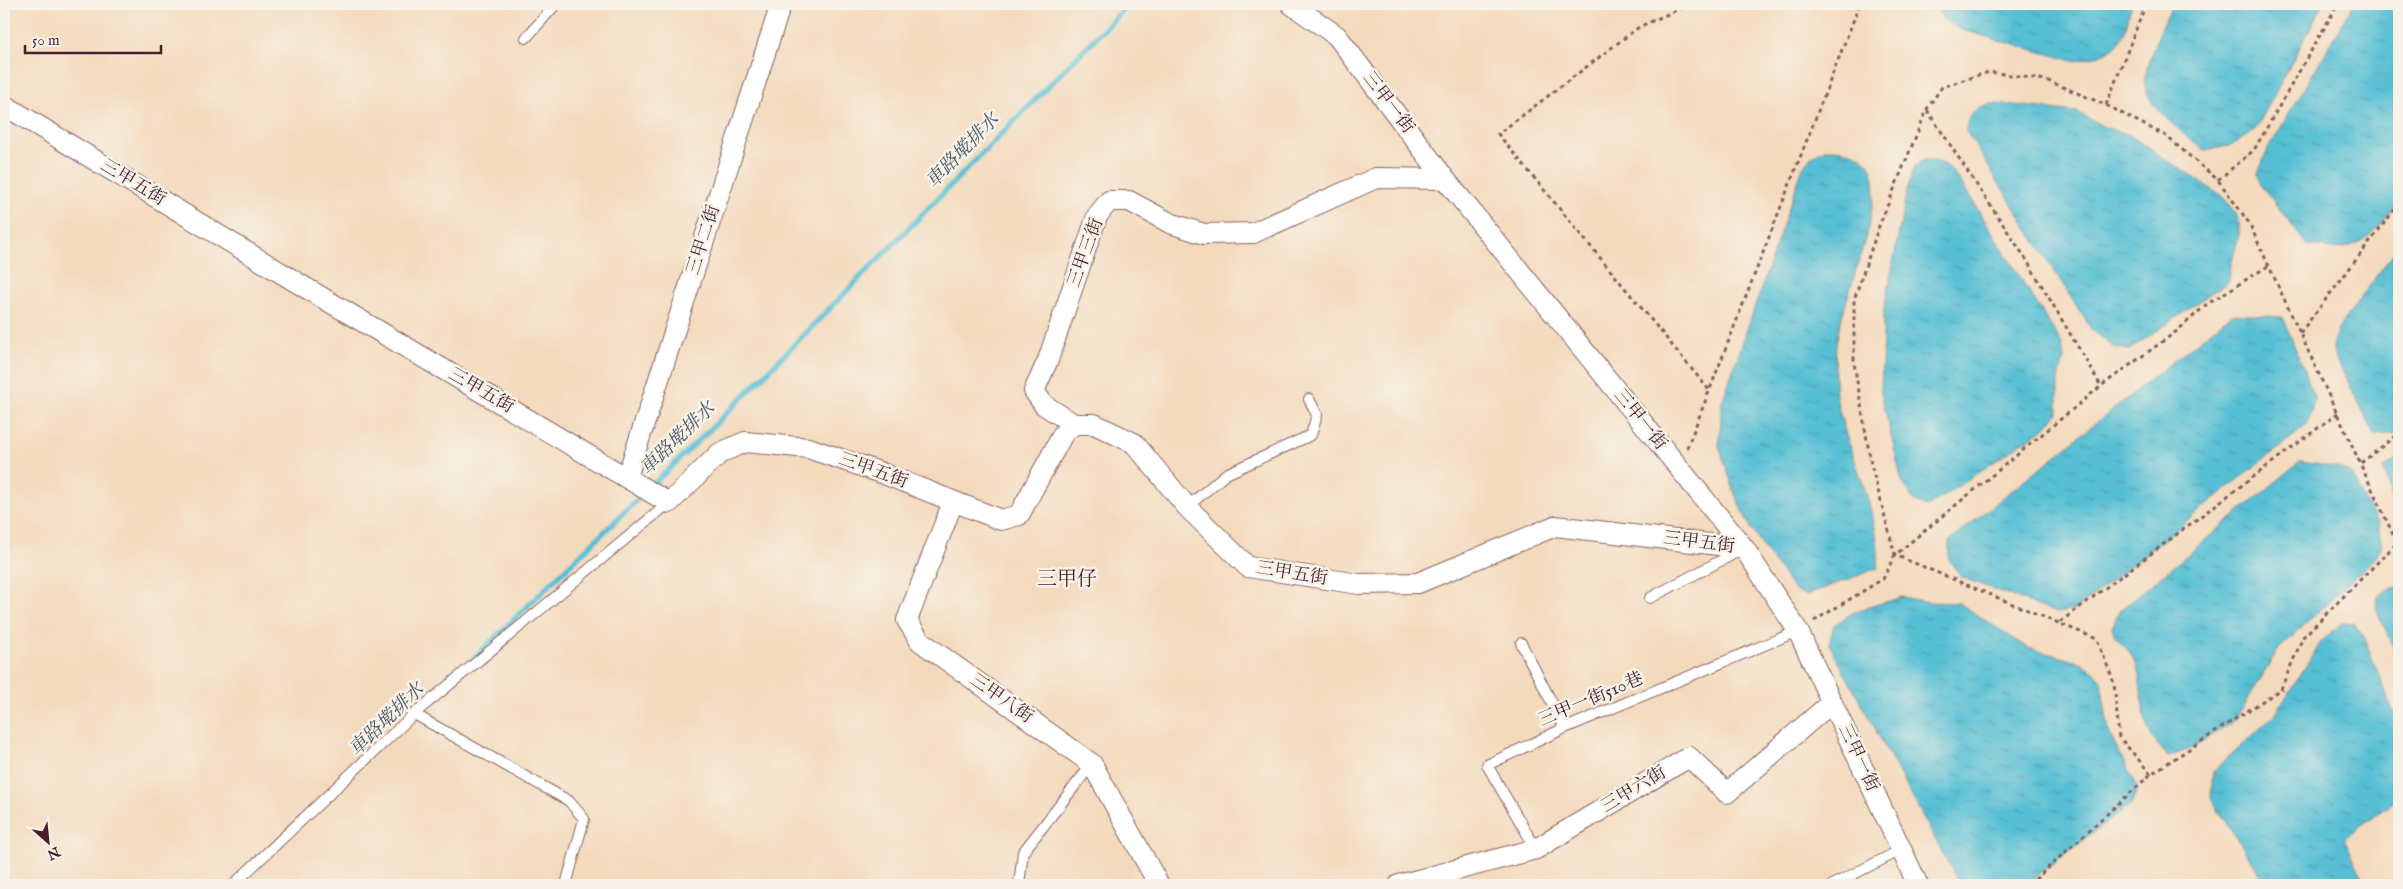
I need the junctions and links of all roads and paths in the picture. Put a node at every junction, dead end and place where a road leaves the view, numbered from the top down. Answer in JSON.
{"nodes":[{"id":1,"x":556,"y":4,"type":"edge"},
{"id":2,"x":781,"y":4,"type":"edge"},
{"id":3,"x":1291,"y":4,"type":"edge"},
{"id":4,"x":1690,"y":4,"type":"edge"},
{"id":5,"x":1874,"y":4,"type":"edge"},
{"id":6,"x":2146,"y":4,"type":"edge"},
{"id":7,"x":2338,"y":4,"type":"edge"},
{"id":8,"x":526,"y":38,"type":"dead end"},
{"id":9,"x":4,"y":106,"type":"edge"},
{"id":10,"x":2106,"y":106,"type":"junction"},
{"id":11,"x":1927,"y":109,"type":"junction"},
{"id":12,"x":1445,"y":179,"type":"junction"},
{"id":13,"x":2218,"y":180,"type":"junction"},
{"id":14,"x":2399,"y":204,"type":"edge"},
{"id":15,"x":2268,"y":266,"type":"junction"},
{"id":16,"x":2300,"y":333,"type":"junction"},
{"id":17,"x":2101,"y":386,"type":"junction"},
{"id":18,"x":1709,"y":390,"type":"junction"},
{"id":19,"x":1310,"y":399,"type":"dead end"},
{"id":20,"x":2338,"y":413,"type":"junction"},
{"id":21,"x":1074,"y":424,"type":"junction"},
{"id":22,"x":2399,"y":433,"type":"edge"},
{"id":23,"x":2361,"y":463,"type":"junction"},
{"id":24,"x":1679,"y":468,"type":"junction"},
{"id":25,"x":627,"y":477,"type":"junction"},
{"id":26,"x":952,"y":502,"type":"junction"},
{"id":27,"x":669,"y":503,"type":"junction"},
{"id":28,"x":1187,"y":507,"type":"junction"},
{"id":29,"x":2398,"y":543,"type":"edge"},
{"id":30,"x":1744,"y":548,"type":"junction"},
{"id":31,"x":1894,"y":555,"type":"junction"},
{"id":32,"x":1650,"y":598,"type":"dead end"},
{"id":33,"x":2060,"y":622,"type":"junction"},
{"id":34,"x":1798,"y":630,"type":"junction"},
{"id":35,"x":1521,"y":643,"type":"dead end"},
{"id":36,"x":1832,"y":702,"type":"junction"},
{"id":37,"x":414,"y":714,"type":"junction"},
{"id":38,"x":1565,"y":728,"type":"junction"},
{"id":39,"x":1092,"y":764,"type":"junction"},
{"id":40,"x":2151,"y":774,"type":"junction"},
{"id":41,"x":1536,"y":849,"type":"junction"},
{"id":42,"x":1902,"y":850,"type":"junction"},
{"id":43,"x":233,"y":885,"type":"edge"},
{"id":44,"x":566,"y":885,"type":"edge"},
{"id":45,"x":1019,"y":885,"type":"edge"},
{"id":46,"x":1159,"y":885,"type":"edge"},
{"id":47,"x":1399,"y":885,"type":"edge"},
{"id":48,"x":1832,"y":885,"type":"edge"},
{"id":49,"x":1918,"y":885,"type":"edge"},
{"id":50,"x":2030,"y":885,"type":"edge"}],
"edges":[{"from":1,"to":8,"type":"lane"},
{"from":2,"to":25,"type":"street","name":"三甲二街"},
{"from":3,"to":12,"type":"street","name":"三甲一街"},
{"from":4,"to":18,"type":"path"},
{"from":5,"to":18,"type":"path"},
{"from":6,"to":10,"type":"path"},
{"from":7,"to":13,"type":"path"},
{"from":9,"to":25,"type":"street","name":"三甲五街"},
{"from":10,"to":11,"type":"path"},
{"from":10,"to":13,"type":"path"},
{"from":11,"to":17,"type":"path"},
{"from":11,"to":31,"type":"path"},
{"from":12,"to":21,"type":"street","name":"三甲三街"},
{"from":12,"to":24,"type":"street","name":"三甲一街"},
{"from":13,"to":15,"type":"path"},
{"from":14,"to":16,"type":"path"},
{"from":15,"to":16,"type":"path"},
{"from":15,"to":17,"type":"path"},
{"from":16,"to":20,"type":"path"},
{"from":17,"to":31,"type":"path"},
{"from":18,"to":24,"type":"path"},
{"from":19,"to":28,"type":"lane"},
{"from":20,"to":23,"type":"path"},
{"from":20,"to":33,"type":"path"},
{"from":21,"to":26,"type":"street","name":"三甲五街"},
{"from":21,"to":28,"type":"street","name":"三甲五街"},
{"from":22,"to":23,"type":"path"},
{"from":23,"to":29,"type":"path"},
{"from":24,"to":30,"type":"street","name":"三甲一街"},
{"from":25,"to":27,"type":"street","name":"三甲五街"},
{"from":26,"to":27,"type":"street","name":"三甲五街"},
{"from":26,"to":39,"type":"street","name":"三甲八街"},
{"from":27,"to":37,"type":"lane"},
{"from":28,"to":30,"type":"street","name":"三甲五街"},
{"from":29,"to":40,"type":"path"},
{"from":30,"to":32,"type":"lane"},
{"from":30,"to":34,"type":"street","name":"三甲一街"},
{"from":31,"to":33,"type":"path"},
{"from":31,"to":34,"type":"path"},
{"from":33,"to":40,"type":"path"},
{"from":34,"to":36,"type":"street","name":"三甲一街"},
{"from":34,"to":38,"type":"lane","name":"三甲一街510巷"},
{"from":35,"to":38,"type":"lane"},
{"from":36,"to":41,"type":"street","name":"三甲六街"},
{"from":36,"to":42,"type":"street","name":"三甲一街"},
{"from":37,"to":43,"type":"lane"},
{"from":37,"to":44,"type":"lane"},
{"from":38,"to":41,"type":"lane","name":"三甲一街510巷"},
{"from":39,"to":45,"type":"lane"},
{"from":39,"to":46,"type":"street","name":"三甲八街"},
{"from":40,"to":50,"type":"path"},
{"from":41,"to":47,"type":"street","name":"三甲六街"},
{"from":42,"to":48,"type":"lane"},
{"from":42,"to":49,"type":"street","name":"三甲一街"}]}
